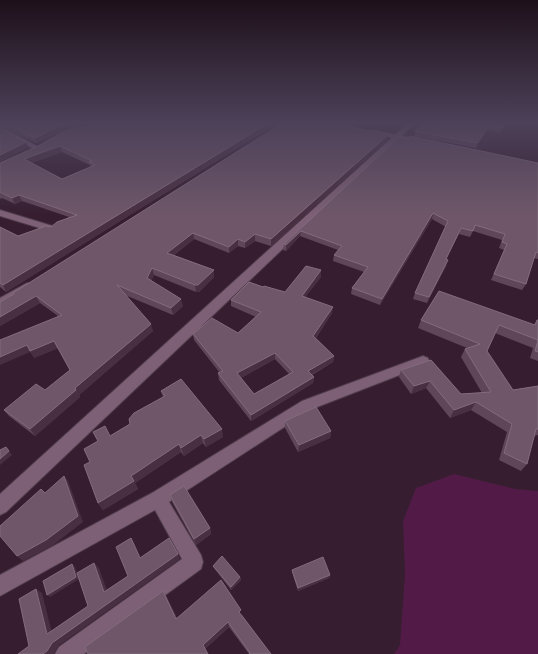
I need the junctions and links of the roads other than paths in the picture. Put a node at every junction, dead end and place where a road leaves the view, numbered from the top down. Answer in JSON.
{"nodes":[{"id":1,"x":378,"y":155,"type":"edge"},
{"id":2,"x":0,"y":213,"type":"edge"},
{"id":3,"x":53,"y":228,"type":"edge"},
{"id":4,"x":34,"y":282,"type":"edge"},
{"id":5,"x":0,"y":303,"type":"edge"},
{"id":6,"x":423,"y":361,"type":"edge"},
{"id":7,"x":158,"y":499,"type":"junction"},
{"id":8,"x":0,"y":506,"type":"edge"},
{"id":9,"x":0,"y":586,"type":"edge"},
{"id":10,"x":66,"y":654,"type":"edge"}],
"edges":[{"from":1,"to":8,"type":"street"},
{"from":2,"to":3,"type":"street"},
{"from":4,"to":5,"type":"street"},
{"from":6,"to":7,"type":"street"},
{"from":7,"to":9,"type":"street"},
{"from":7,"to":10,"type":"street"}]}
